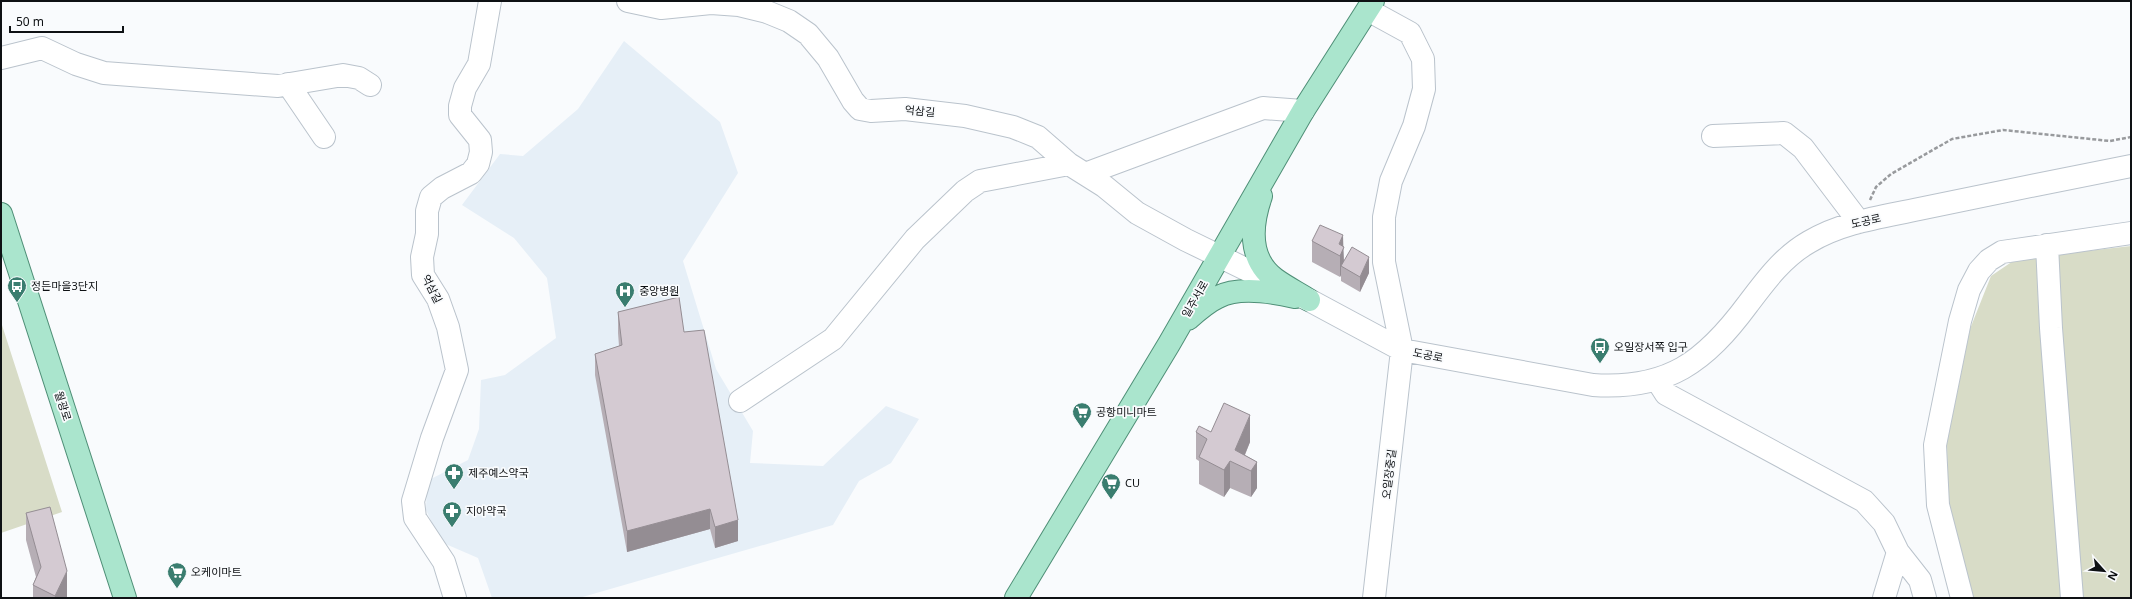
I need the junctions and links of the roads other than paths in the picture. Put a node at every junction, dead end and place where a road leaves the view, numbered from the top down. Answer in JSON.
{"nodes":[{"id":1,"x":490,"y":1,"type":"edge"},
{"id":2,"x":628,"y":1,"type":"edge"},
{"id":3,"x":1370,"y":5,"type":"edge"},
{"id":4,"x":1,"y":58,"type":"edge"},
{"id":5,"x":288,"y":84,"type":"junction"},
{"id":6,"x":370,"y":85,"type":"dead end"},
{"id":7,"x":1303,"y":111,"type":"junction"},
{"id":8,"x":1713,"y":136,"type":"dead end"},
{"id":9,"x":324,"y":137,"type":"dead end"},
{"id":10,"x":1272,"y":163,"type":"junction"},
{"id":11,"x":2131,"y":166,"type":"edge"},
{"id":12,"x":1077,"y":169,"type":"junction"},
{"id":13,"x":1,"y":214,"type":"edge"},
{"id":14,"x":1859,"y":222,"type":"junction"},
{"id":15,"x":2131,"y":233,"type":"edge"},
{"id":16,"x":2046,"y":245,"type":"junction"},
{"id":17,"x":1220,"y":255,"type":"junction"},
{"id":18,"x":1309,"y":300,"type":"junction"},
{"id":19,"x":1169,"y":344,"type":"junction"},
{"id":20,"x":1402,"y":350,"type":"junction"},
{"id":21,"x":1661,"y":387,"type":"junction"},
{"id":22,"x":740,"y":400,"type":"dead end"},
{"id":23,"x":1898,"y":552,"type":"junction"},
{"id":24,"x":125,"y":598,"type":"edge"},
{"id":25,"x":455,"y":598,"type":"edge"},
{"id":26,"x":1016,"y":598,"type":"edge"},
{"id":27,"x":1374,"y":598,"type":"edge"},
{"id":28,"x":1884,"y":598,"type":"edge"},
{"id":29,"x":1925,"y":598,"type":"edge"},
{"id":30,"x":1962,"y":598,"type":"edge"},
{"id":31,"x":2072,"y":598,"type":"edge"}],
"edges":[{"from":1,"to":25,"type":"street","name":"억삼길"},
{"from":2,"to":12,"type":"street","name":"억삼길"},
{"from":3,"to":7,"type":"main road","name":"일주서로"},
{"from":3,"to":20,"type":"street","name":"오일장중길"},
{"from":4,"to":5,"type":"street"},
{"from":5,"to":6,"type":"street"},
{"from":5,"to":9,"type":"street"},
{"from":7,"to":10,"type":"main road","name":"일주서로"},
{"from":7,"to":12,"type":"street"},
{"from":8,"to":14,"type":"street"},
{"from":10,"to":17,"type":"main road","name":"일주서로"},
{"from":10,"to":18,"type":"main road"},
{"from":11,"to":14,"type":"street","name":"도공로"},
{"from":12,"to":17,"type":"street","name":"억삼길"},
{"from":12,"to":22,"type":"street"},
{"from":13,"to":24,"type":"main road","name":"월광로"},
{"from":14,"to":21,"type":"street","name":"도공로"},
{"from":15,"to":16,"type":"street"},
{"from":16,"to":30,"type":"street"},
{"from":16,"to":31,"type":"street"},
{"from":17,"to":18,"type":"street","name":"도공로"},
{"from":17,"to":19,"type":"main road","name":"일주서로"},
{"from":18,"to":19,"type":"main road"},
{"from":18,"to":20,"type":"street","name":"도공로"},
{"from":19,"to":26,"type":"main road","name":"일주서로"},
{"from":20,"to":21,"type":"street","name":"도공로"},
{"from":20,"to":27,"type":"street","name":"오일장중길"},
{"from":21,"to":23,"type":"street"},
{"from":23,"to":28,"type":"street"},
{"from":23,"to":29,"type":"street"}]}
